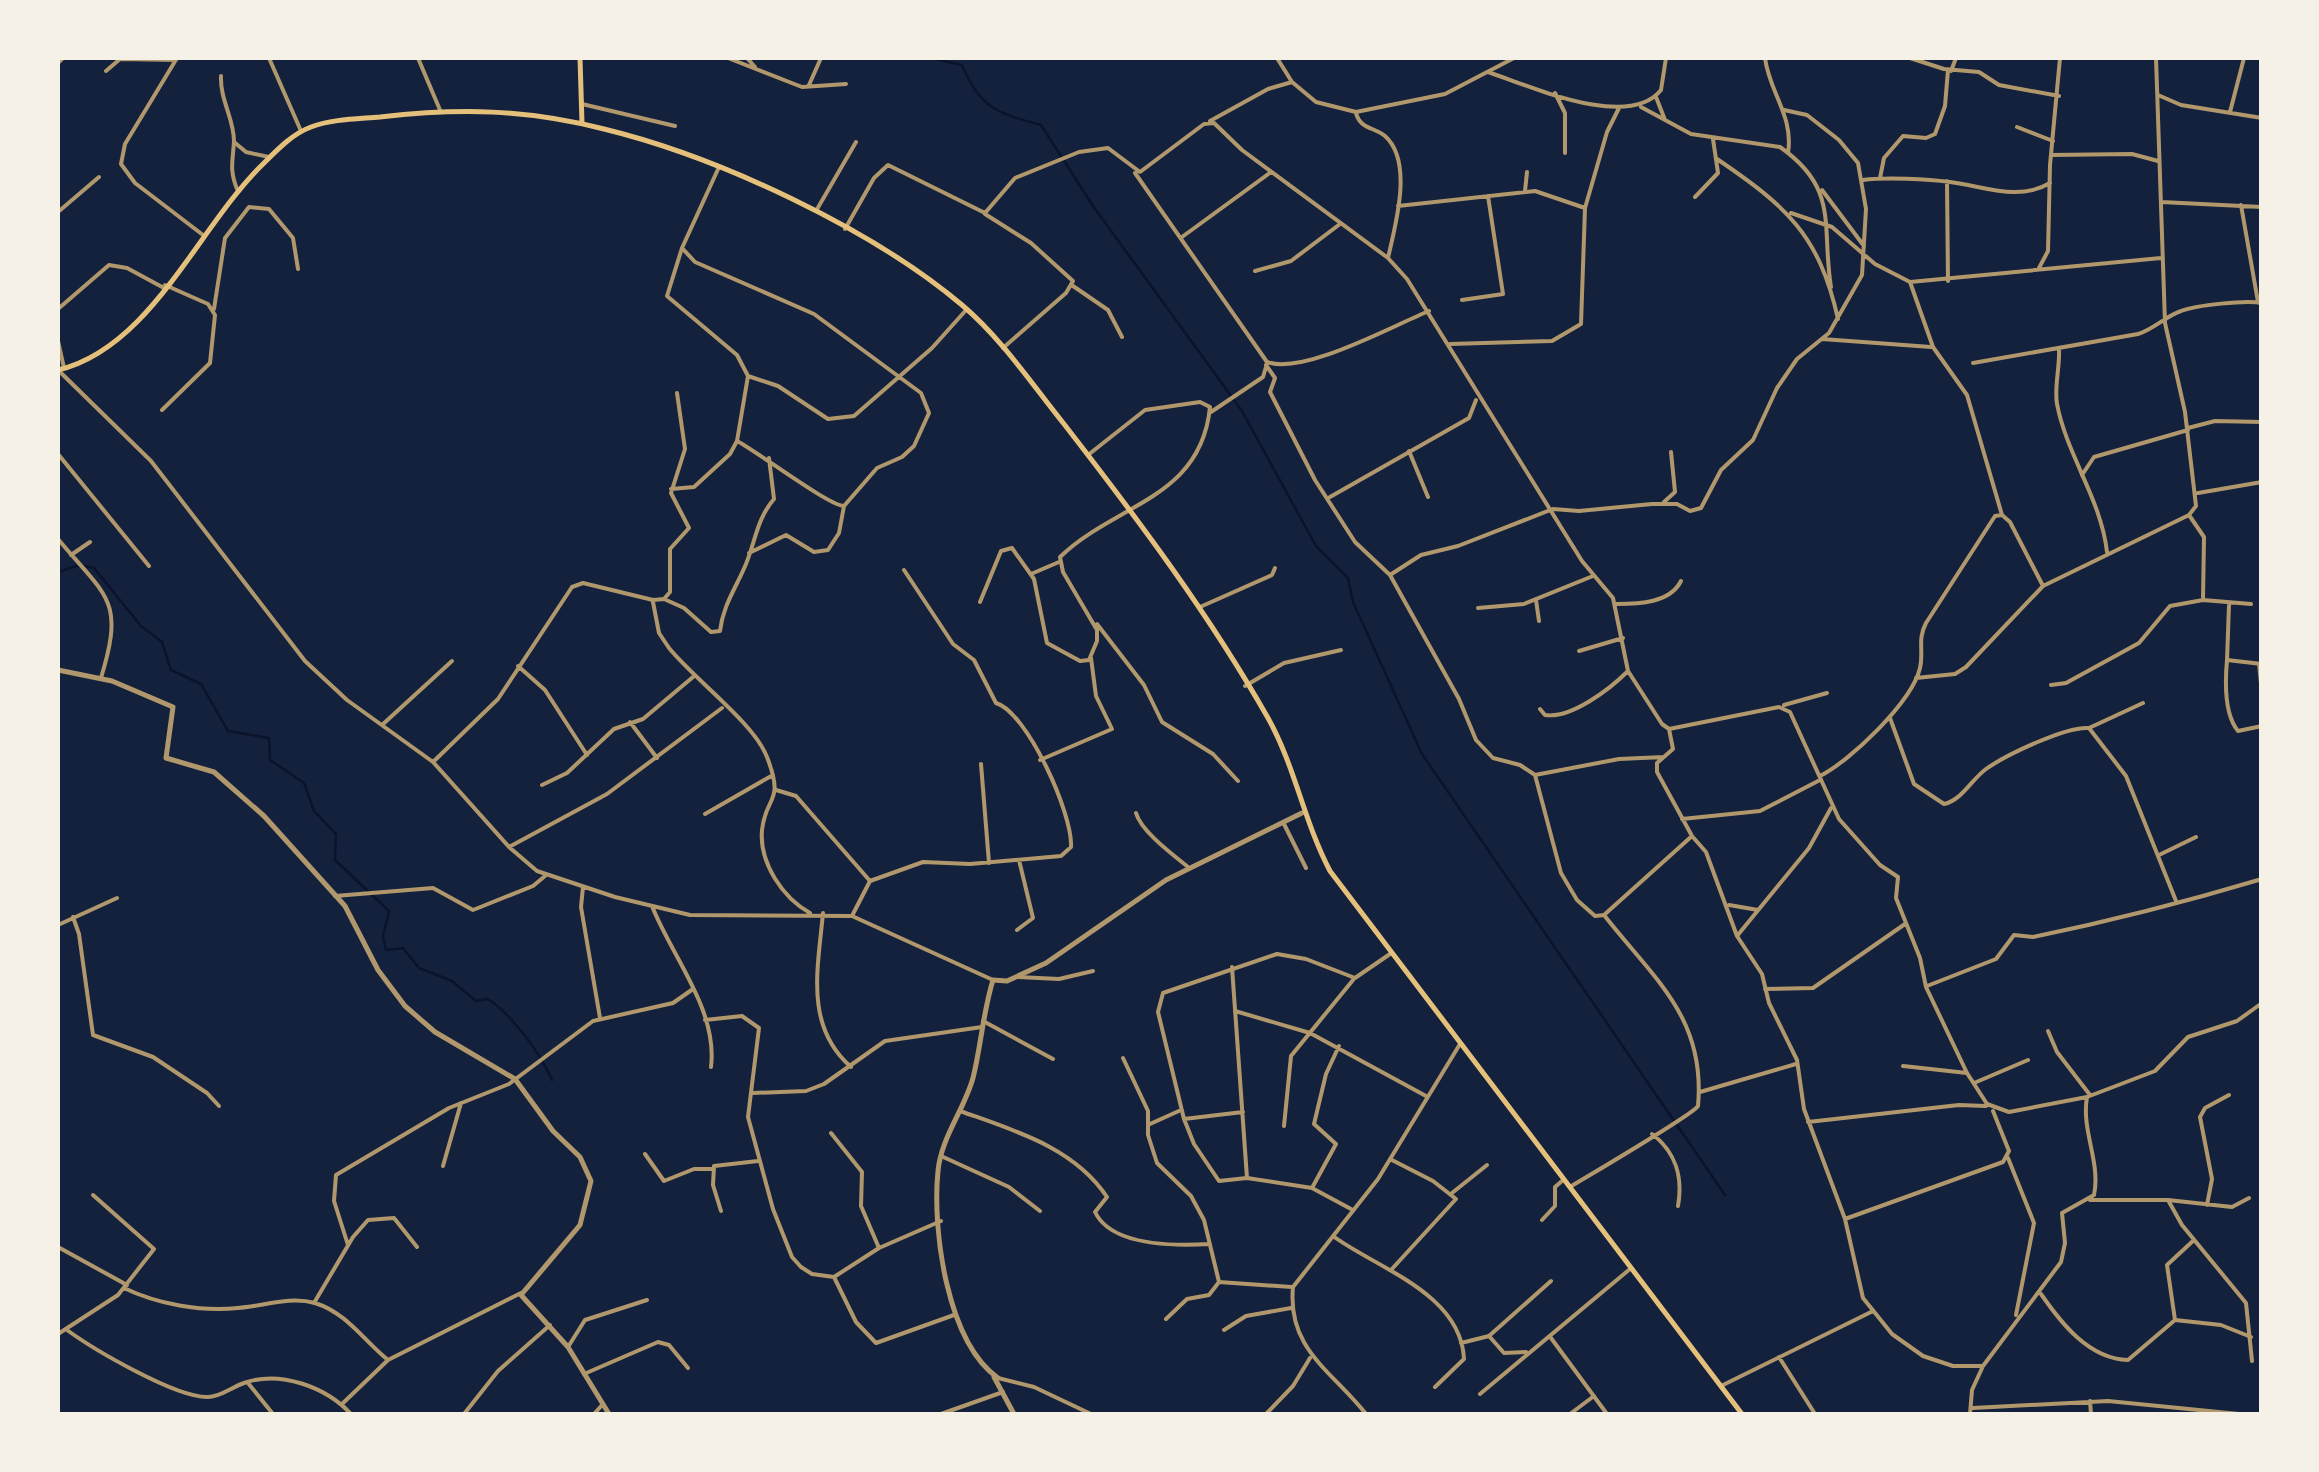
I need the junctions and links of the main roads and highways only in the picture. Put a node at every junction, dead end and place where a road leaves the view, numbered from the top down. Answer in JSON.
{"nodes":[{"id":1,"x":580,"y":58,"type":"edge"},
{"id":2,"x":582,"y":123,"type":"junction"},
{"id":3,"x":60,"y":369,"type":"edge"},
{"id":4,"x":1742,"y":1414,"type":"edge"}],
"edges":[{"from":1,"to":2,"type":"main road"},
{"from":2,"to":3,"type":"main road"},
{"from":2,"to":4,"type":"main road"}]}
